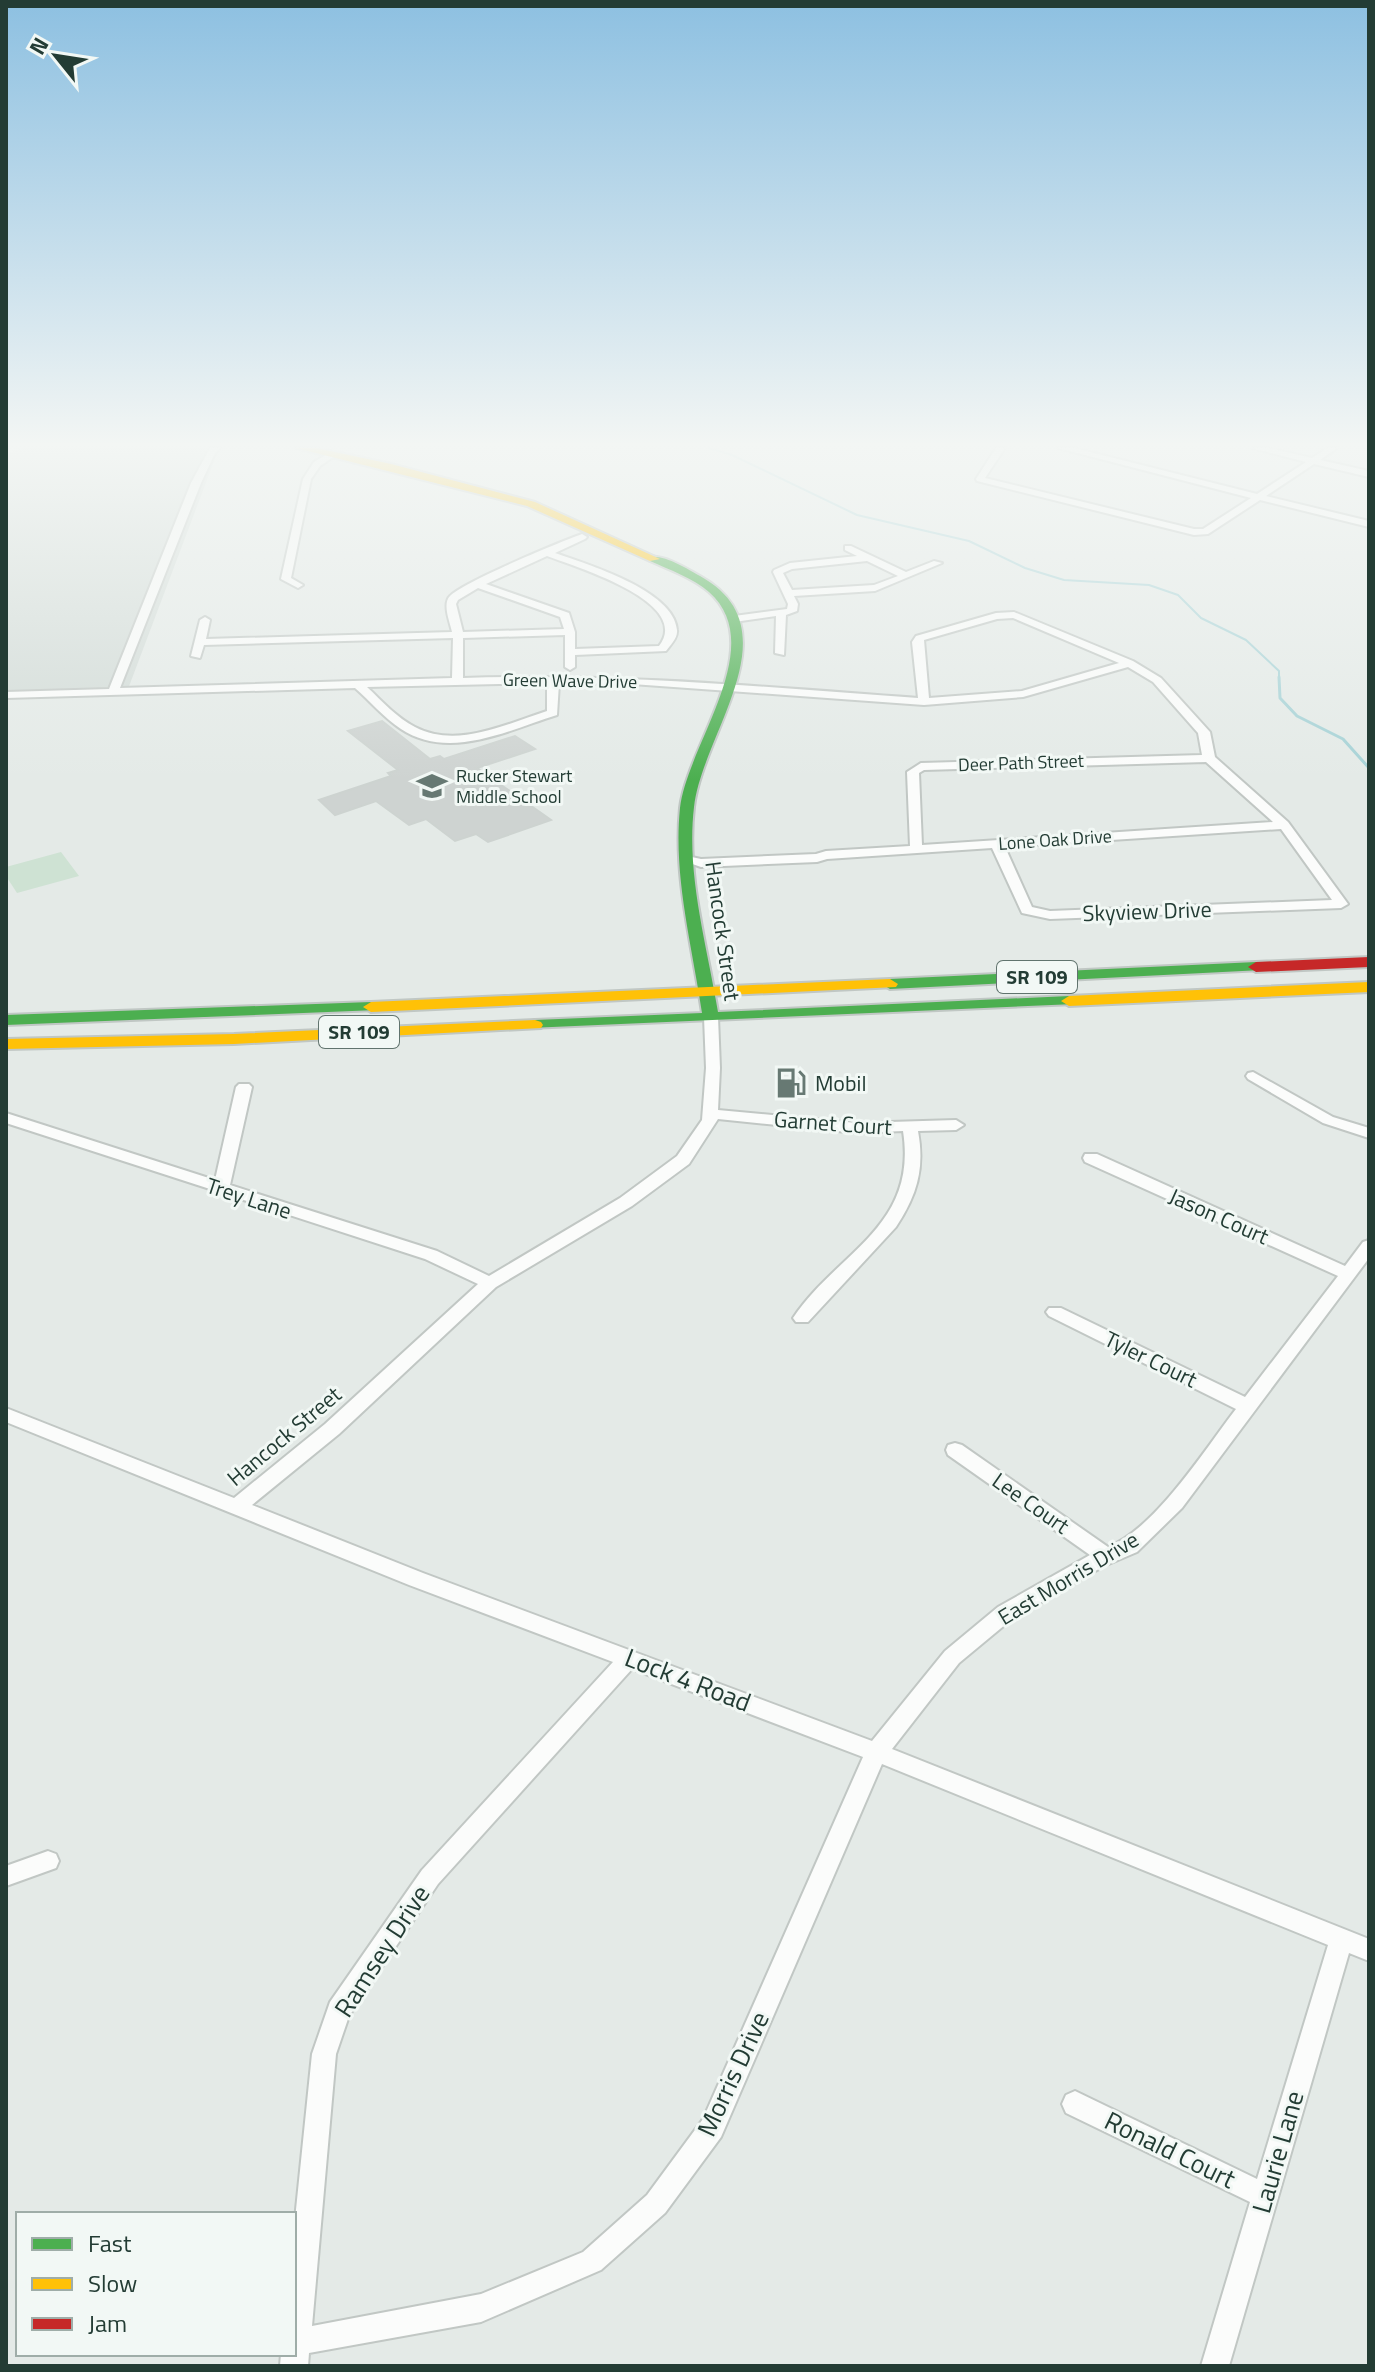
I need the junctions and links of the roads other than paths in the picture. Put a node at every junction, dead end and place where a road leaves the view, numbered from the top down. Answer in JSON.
{"nodes":[{"id":1,"x":166,"y":559,"type":"edge"},
{"id":2,"x":290,"y":559,"type":"edge"},
{"id":3,"x":534,"y":559,"type":"edge"},
{"id":4,"x":562,"y":559,"type":"edge"},
{"id":5,"x":654,"y":559,"type":"edge"},
{"id":6,"x":862,"y":559,"type":"edge"},
{"id":7,"x":870,"y":559,"type":"edge"},
{"id":8,"x":937,"y":563,"type":"dead end"},
{"id":9,"x":906,"y":576,"type":"junction"},
{"id":10,"x":477,"y":584,"type":"junction"},
{"id":11,"x":298,"y":585,"type":"dead end"},
{"id":12,"x":788,"y":593,"type":"junction"},
{"id":13,"x":781,"y":614,"type":"junction"},
{"id":14,"x":734,"y":619,"type":"junction"},
{"id":15,"x":205,"y":620,"type":"dead end"},
{"id":16,"x":570,"y":632,"type":"junction"},
{"id":17,"x":458,"y":635,"type":"junction"},
{"id":18,"x":200,"y":642,"type":"junction"},
{"id":19,"x":570,"y":652,"type":"junction"},
{"id":20,"x":780,"y":653,"type":"dead end"},
{"id":21,"x":196,"y":656,"type":"dead end"},
{"id":22,"x":1129,"y":663,"type":"junction"},
{"id":23,"x":570,"y":667,"type":"dead end"},
{"id":24,"x":553,"y":679,"type":"junction"},
{"id":25,"x":457,"y":681,"type":"junction"},
{"id":26,"x":357,"y":684,"type":"junction"},
{"id":27,"x":729,"y":690,"type":"junction"},
{"id":28,"x":113,"y":692,"type":"junction"},
{"id":29,"x":6,"y":695,"type":"edge"},
{"id":30,"x":924,"y":702,"type":"junction"},
{"id":31,"x":1209,"y":758,"type":"junction"},
{"id":32,"x":1284,"y":825,"type":"junction"},
{"id":33,"x":997,"y":844,"type":"junction"},
{"id":34,"x":916,"y":849,"type":"junction"},
{"id":35,"x":687,"y":860,"type":"junction"},
{"id":36,"x":1369,"y":962,"type":"edge"},
{"id":37,"x":1369,"y":987,"type":"edge"},
{"id":38,"x":706,"y":992,"type":"junction"},
{"id":39,"x":711,"y":1017,"type":"junction"},
{"id":40,"x":6,"y":1020,"type":"edge"},
{"id":41,"x":6,"y":1044,"type":"edge"},
{"id":42,"x":1253,"y":1076,"type":"dead end"},
{"id":43,"x":244,"y":1087,"type":"dead end"},
{"id":44,"x":710,"y":1114,"type":"junction"},
{"id":45,"x":6,"y":1118,"type":"edge"},
{"id":46,"x":956,"y":1125,"type":"dead end"},
{"id":47,"x":910,"y":1128,"type":"junction"},
{"id":48,"x":1369,"y":1133,"type":"edge"},
{"id":49,"x":1091,"y":1158,"type":"dead end"},
{"id":50,"x":221,"y":1190,"type":"junction"},
{"id":51,"x":1369,"y":1246,"type":"edge"},
{"id":52,"x":1347,"y":1273,"type":"junction"},
{"id":53,"x":490,"y":1283,"type":"junction"},
{"id":54,"x":1055,"y":1312,"type":"dead end"},
{"id":55,"x":802,"y":1318,"type":"dead end"},
{"id":56,"x":1247,"y":1406,"type":"junction"},
{"id":57,"x":6,"y":1415,"type":"edge"},
{"id":58,"x":955,"y":1450,"type":"dead end"},
{"id":59,"x":237,"y":1507,"type":"junction"},
{"id":60,"x":1106,"y":1556,"type":"junction"},
{"id":61,"x":629,"y":1658,"type":"junction"},
{"id":62,"x":876,"y":1752,"type":"junction"},
{"id":63,"x":48,"y":1861,"type":"dead end"},
{"id":64,"x":6,"y":1876,"type":"edge"},
{"id":65,"x":1341,"y":1939,"type":"junction"},
{"id":66,"x":1369,"y":1950,"type":"edge"},
{"id":67,"x":1075,"y":2104,"type":"dead end"},
{"id":68,"x":1265,"y":2196,"type":"junction"},
{"id":69,"x":296,"y":2354,"type":"edge"},
{"id":70,"x":1215,"y":2366,"type":"edge"}],
"edges":[{"from":1,"to":28,"type":"street"},
{"from":2,"to":11,"type":"street"},
{"from":3,"to":10,"type":"street"},
{"from":4,"to":19,"type":"street"},
{"from":5,"to":14,"type":"main road"},
{"from":6,"to":12,"type":"street"},
{"from":7,"to":9,"type":"street"},
{"from":8,"to":9,"type":"street"},
{"from":9,"to":12,"type":"street"},
{"from":10,"to":16,"type":"street"},
{"from":10,"to":17,"type":"street"},
{"from":12,"to":13,"type":"street"},
{"from":13,"to":14,"type":"street"},
{"from":13,"to":20,"type":"street"},
{"from":14,"to":27,"type":"main road","name":"Hancock Street"},
{"from":15,"to":18,"type":"street"},
{"from":16,"to":17,"type":"street"},
{"from":16,"to":19,"type":"street"},
{"from":17,"to":18,"type":"street"},
{"from":17,"to":25,"type":"street"},
{"from":18,"to":21,"type":"street"},
{"from":19,"to":23,"type":"street"},
{"from":22,"to":30,"type":"street","name":"Green Wave Drive"},
{"from":22,"to":30,"type":"street"},
{"from":22,"to":31,"type":"street"},
{"from":24,"to":25,"type":"street","name":"Green Wave Drive"},
{"from":24,"to":26,"type":"street"},
{"from":24,"to":27,"type":"street","name":"Green Wave Drive"},
{"from":25,"to":26,"type":"street","name":"Green Wave Drive"},
{"from":26,"to":28,"type":"street","name":"Green Wave Drive"},
{"from":27,"to":30,"type":"street","name":"Green Wave Drive"},
{"from":27,"to":35,"type":"main road","name":"Hancock Street"},
{"from":28,"to":29,"type":"street","name":"Green Wave Drive"},
{"from":31,"to":32,"type":"street"},
{"from":31,"to":34,"type":"street","name":"Deer Path Street"},
{"from":32,"to":33,"type":"street","name":"Lone Oak Drive"},
{"from":32,"to":33,"type":"street","name":"Skyview Drive"},
{"from":33,"to":34,"type":"street","name":"Lone Oak Drive"},
{"from":34,"to":35,"type":"street","name":"Lone Oak Drive"},
{"from":35,"to":38,"type":"main road","name":"Hancock Street"},
{"from":36,"to":38,"type":"main road","number":"SR 109"},
{"from":37,"to":39,"type":"main road","number":"SR 109"},
{"from":38,"to":39,"type":"main road","name":"Hancock Street"},
{"from":38,"to":40,"type":"main road","number":"SR 109"},
{"from":39,"to":41,"type":"main road","number":"SR 109"},
{"from":39,"to":44,"type":"street","name":"Hancock Street"},
{"from":42,"to":48,"type":"street"},
{"from":43,"to":50,"type":"street"},
{"from":44,"to":47,"type":"street","name":"Garnet Court"},
{"from":44,"to":53,"type":"street","name":"Hancock Street"},
{"from":45,"to":50,"type":"street","name":"Trey Lane"},
{"from":46,"to":47,"type":"street","name":"Garnet Court"},
{"from":47,"to":55,"type":"street"},
{"from":49,"to":52,"type":"street","name":"Jason Court"},
{"from":50,"to":53,"type":"street","name":"Trey Lane"},
{"from":51,"to":52,"type":"street","name":"East Morris Drive"},
{"from":52,"to":56,"type":"street","name":"East Morris Drive"},
{"from":53,"to":59,"type":"street","name":"Hancock Street"},
{"from":54,"to":56,"type":"street","name":"Tyler Court"},
{"from":56,"to":60,"type":"street","name":"East Morris Drive"},
{"from":57,"to":59,"type":"street","name":"Lock 4 Road"},
{"from":58,"to":60,"type":"street","name":"Lee Court"},
{"from":59,"to":61,"type":"street","name":"Lock 4 Road"},
{"from":60,"to":62,"type":"street","name":"East Morris Drive"},
{"from":61,"to":62,"type":"street","name":"Lock 4 Road"},
{"from":61,"to":69,"type":"street","name":"Ramsey Drive"},
{"from":62,"to":65,"type":"street","name":"Lock 4 Road"},
{"from":62,"to":69,"type":"street","name":"Morris Drive"},
{"from":63,"to":64,"type":"street"},
{"from":65,"to":66,"type":"street","name":"Lock 4 Road"},
{"from":65,"to":68,"type":"street","name":"Laurie Lane"},
{"from":67,"to":68,"type":"street","name":"Ronald Court"},
{"from":68,"to":70,"type":"street","name":"Laurie Lane"}]}
